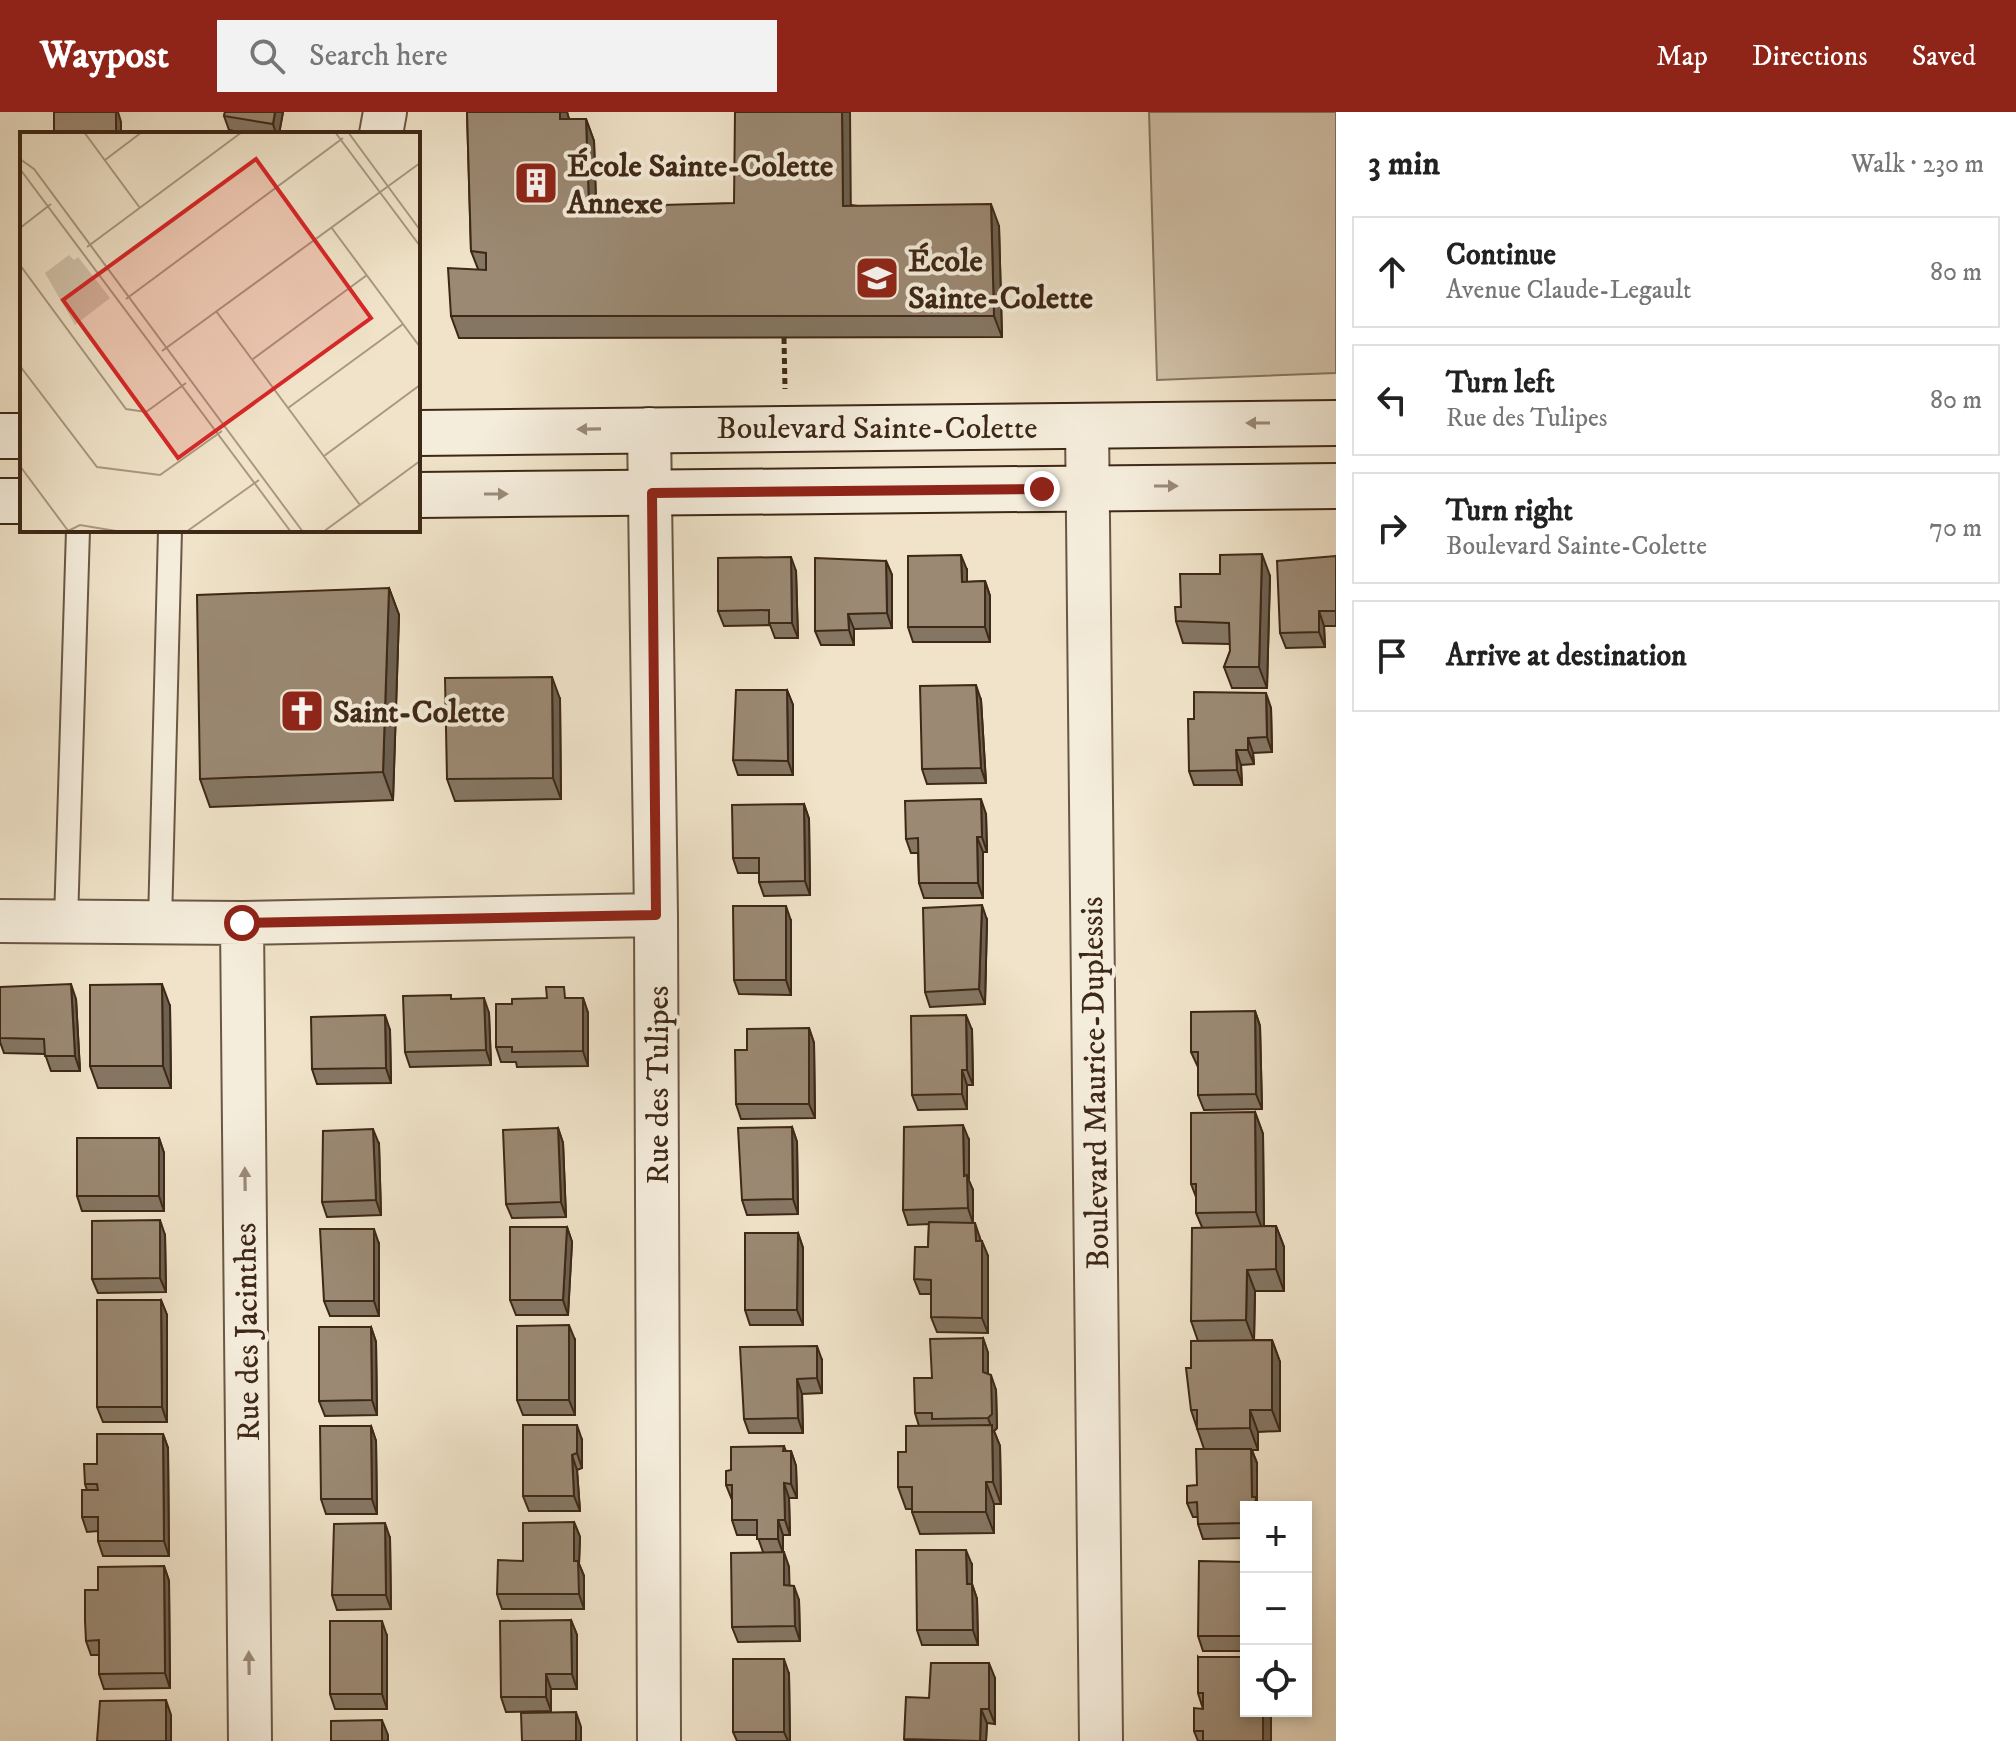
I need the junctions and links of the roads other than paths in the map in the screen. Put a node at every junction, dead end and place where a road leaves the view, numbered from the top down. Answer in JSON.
{"nodes":[{"id":1,"x":385,"y":112,"type":"edge"},
{"id":2,"x":381,"y":132,"type":"edge"},
{"id":3,"x":1336,"y":423,"type":"edge"},
{"id":4,"x":1087,"y":425,"type":"junction"},
{"id":5,"x":649,"y":429,"type":"junction"},
{"id":6,"x":420,"y":433,"type":"edge"},
{"id":7,"x":1336,"y":486,"type":"edge"},
{"id":8,"x":1088,"y":488,"type":"junction"},
{"id":9,"x":652,"y":493,"type":"junction"},
{"id":10,"x":420,"y":495,"type":"edge"},
{"id":11,"x":78,"y":532,"type":"edge"},
{"id":12,"x":170,"y":532,"type":"edge"},
{"id":13,"x":656,"y":915,"type":"junction"},
{"id":14,"x":0,"y":921,"type":"edge"},
{"id":15,"x":66,"y":921,"type":"junction"},
{"id":16,"x":160,"y":922,"type":"junction"},
{"id":17,"x":242,"y":923,"type":"junction"},
{"id":18,"x":250,"y":1741,"type":"edge"},
{"id":19,"x":659,"y":1741,"type":"edge"},
{"id":20,"x":1101,"y":1741,"type":"edge"}],
"edges":[{"from":1,"to":2,"type":"street"},
{"from":3,"to":4,"type":"street","name":"Boulevard Sainte-Colette","one_way":true},
{"from":4,"to":5,"type":"street","name":"Boulevard Sainte-Colette"},
{"from":4,"to":8,"type":"street","name":"Boulevard Maurice-Duplessis"},
{"from":5,"to":6,"type":"street","name":"Boulevard Sainte-Colette","one_way":true},
{"from":5,"to":9,"type":"street","name":"Rue des Tulipes"},
{"from":8,"to":7,"type":"street","name":"Boulevard Sainte-Colette","one_way":true},
{"from":8,"to":9,"type":"street","name":"Boulevard Sainte-Colette"},
{"from":8,"to":20,"type":"street","name":"Boulevard Maurice-Duplessis"},
{"from":10,"to":9,"type":"street","name":"Boulevard Sainte-Colette","one_way":true},
{"from":9,"to":13,"type":"street","name":"Rue des Tulipes"},
{"from":11,"to":15,"type":"lane"},
{"from":12,"to":16,"type":"lane"},
{"from":13,"to":17,"type":"street"},
{"from":13,"to":19,"type":"street","name":"Rue des Tulipes"},
{"from":14,"to":15,"type":"street"},
{"from":15,"to":16,"type":"street"},
{"from":16,"to":17,"type":"street"},
{"from":18,"to":17,"type":"street","name":"Rue des Jacinthes","one_way":true}]}
